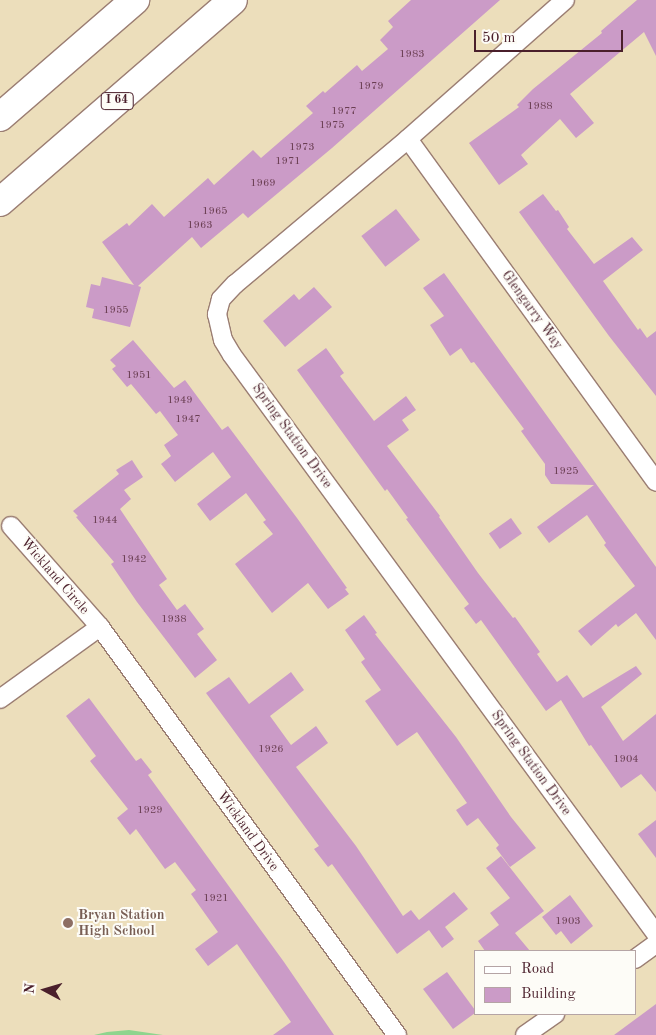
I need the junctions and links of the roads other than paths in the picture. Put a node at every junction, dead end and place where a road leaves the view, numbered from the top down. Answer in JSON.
{"nodes":[{"id":1,"x":135,"y":0,"type":"edge"},
{"id":2,"x":233,"y":0,"type":"edge"},
{"id":3,"x":565,"y":0,"type":"edge"},
{"id":4,"x":0,"y":117,"type":"edge"},
{"id":5,"x":408,"y":139,"type":"junction"},
{"id":6,"x":0,"y":202,"type":"edge"},
{"id":7,"x":656,"y":482,"type":"edge"},
{"id":8,"x":11,"y":526,"type":"dead end"},
{"id":9,"x":100,"y":627,"type":"junction"},
{"id":10,"x":0,"y":698,"type":"edge"},
{"id":11,"x":656,"y":934,"type":"edge"},
{"id":12,"x":656,"y":944,"type":"edge"},
{"id":13,"x":636,"y":958,"type":"edge"},
{"id":14,"x":554,"y":1015,"type":"edge"},
{"id":15,"x":397,"y":1035,"type":"edge"},
{"id":16,"x":524,"y":1035,"type":"edge"}],
"edges":[{"from":1,"to":4,"type":"highway"},
{"from":2,"to":6,"type":"highway","number":"I 64"},
{"from":3,"to":5,"type":"street","name":"Spring Station Drive"},
{"from":5,"to":7,"type":"street","name":"Glengarry Way"},
{"from":5,"to":11,"type":"street","name":"Spring Station Drive"},
{"from":8,"to":9,"type":"street","name":"Wickland Circle"},
{"from":9,"to":10,"type":"street"},
{"from":9,"to":15,"type":"street","name":"Wickland Drive"},
{"from":12,"to":13,"type":"street"},
{"from":14,"to":16,"type":"street"}]}
